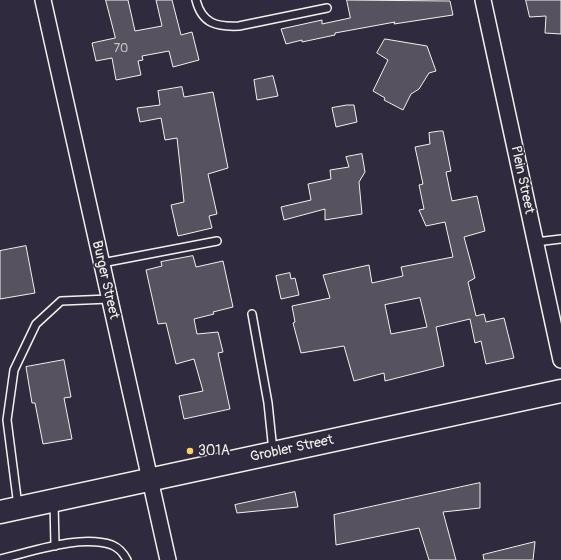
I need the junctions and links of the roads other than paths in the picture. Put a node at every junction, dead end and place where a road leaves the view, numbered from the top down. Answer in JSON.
{"nodes":[{"id":1,"x":43,"y":0,"type":"edge"},
{"id":2,"x":196,"y":0,"type":"edge"},
{"id":3,"x":483,"y":0,"type":"edge"},
{"id":4,"x":327,"y":8,"type":"dead end"},
{"id":5,"x":561,"y":240,"type":"edge"},
{"id":6,"x":217,"y":241,"type":"dead end"},
{"id":7,"x":536,"y":242,"type":"junction"},
{"id":8,"x":102,"y":263,"type":"junction"},
{"id":9,"x":110,"y":299,"type":"junction"},
{"id":10,"x":252,"y":314,"type":"dead end"},
{"id":11,"x":556,"y":316,"type":"edge"},
{"id":12,"x":561,"y":360,"type":"edge"},
{"id":13,"x":561,"y":391,"type":"edge"},
{"id":14,"x":273,"y":453,"type":"junction"},
{"id":15,"x":149,"y":480,"type":"junction"},
{"id":16,"x":54,"y":501,"type":"junction"},
{"id":17,"x":9,"y":510,"type":"edge"},
{"id":18,"x":55,"y":546,"type":"junction"},
{"id":19,"x":0,"y":560,"type":"edge"},
{"id":20,"x":127,"y":560,"type":"edge"},
{"id":21,"x":168,"y":560,"type":"edge"}],
"edges":[{"from":1,"to":8,"type":"street","name":"Burger Street"},
{"from":2,"to":4,"type":"lane"},
{"from":3,"to":7,"type":"street","name":"Plein Street"},
{"from":5,"to":7,"type":"lane"},
{"from":6,"to":8,"type":"lane"},
{"from":7,"to":11,"type":"street","name":"Plein Street"},
{"from":8,"to":9,"type":"street","name":"Burger Street"},
{"from":9,"to":15,"type":"street","name":"Burger Street"},
{"from":9,"to":17,"type":"lane"},
{"from":10,"to":14,"type":"lane"},
{"from":11,"to":12,"type":"street","name":"Plein Street"},
{"from":13,"to":14,"type":"main road","name":"Grobler Street"},
{"from":14,"to":15,"type":"main road","name":"Grobler Street"},
{"from":15,"to":16,"type":"main road","name":"Grobler Street"},
{"from":15,"to":21,"type":"street","name":"Burger Street"},
{"from":16,"to":17,"type":"main road","name":"Grobler Street"},
{"from":16,"to":18,"type":"lane"},
{"from":18,"to":19,"type":"lane"},
{"from":18,"to":20,"type":"lane"}]}
